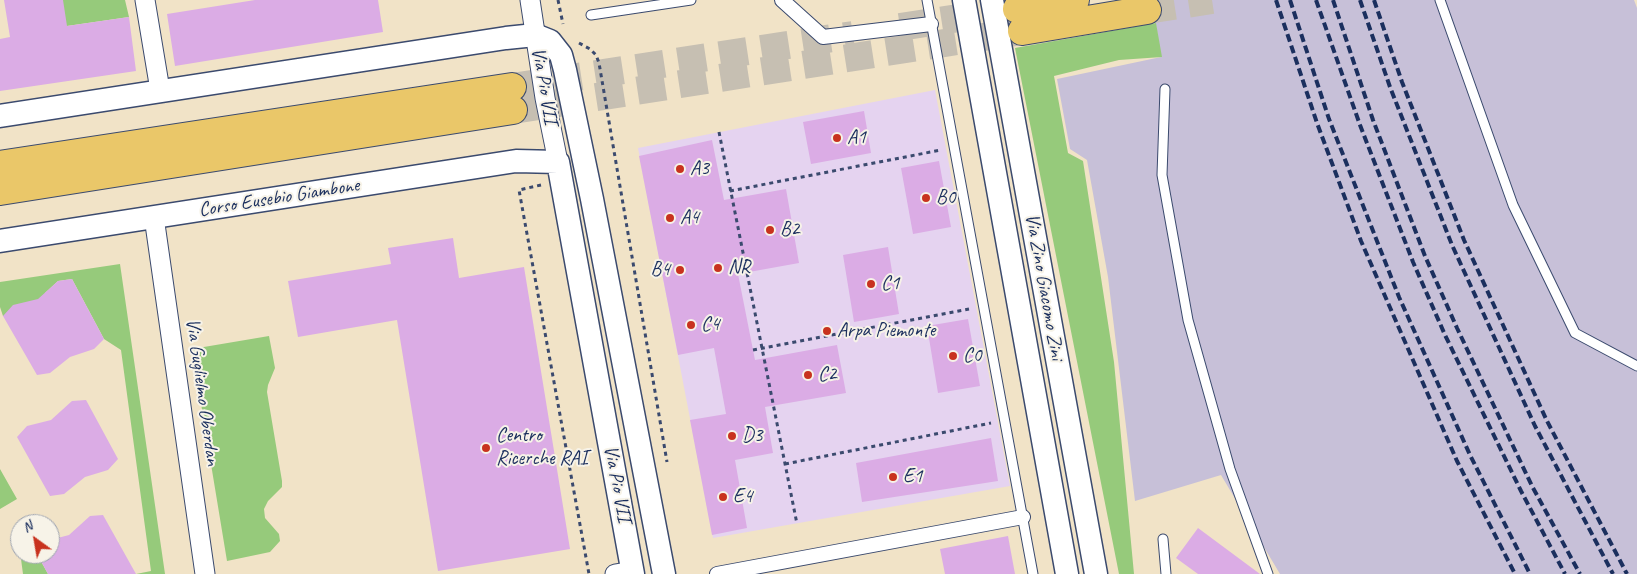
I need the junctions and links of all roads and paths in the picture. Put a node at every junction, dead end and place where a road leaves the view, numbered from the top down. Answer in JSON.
{"nodes":[{"id":1,"x":145,"y":0,"type":"edge"},
{"id":2,"x":530,"y":0,"type":"edge"},
{"id":3,"x":558,"y":0,"type":"edge"},
{"id":4,"x":691,"y":0,"type":"edge"},
{"id":5,"x":782,"y":0,"type":"edge"},
{"id":6,"x":927,"y":0,"type":"edge"},
{"id":7,"x":964,"y":0,"type":"edge"},
{"id":8,"x":992,"y":0,"type":"edge"},
{"id":9,"x":1075,"y":0,"type":"edge"},
{"id":10,"x":1440,"y":0,"type":"edge"},
{"id":11,"x":1147,"y":10,"type":"tunnel mouth"},
{"id":12,"x":592,"y":16,"type":"dead end"},
{"id":13,"x":932,"y":24,"type":"junction"},
{"id":14,"x":565,"y":27,"type":"dead end"},
{"id":15,"x":535,"y":35,"type":"junction"},
{"id":16,"x":575,"y":41,"type":"dead end"},
{"id":17,"x":1164,"y":89,"type":"dead end"},
{"id":18,"x":160,"y":90,"type":"junction"},
{"id":19,"x":0,"y":116,"type":"edge"},
{"id":20,"x":718,"y":132,"type":"dead end"},
{"id":21,"x":946,"y":149,"type":"dead end"},
{"id":22,"x":558,"y":162,"type":"junction"},
{"id":23,"x":0,"y":166,"type":"edge"},
{"id":24,"x":519,"y":190,"type":"dead end"},
{"id":25,"x":0,"y":191,"type":"edge"},
{"id":26,"x":730,"y":191,"type":"junction"},
{"id":27,"x":154,"y":217,"type":"junction"},
{"id":28,"x":0,"y":241,"type":"edge"},
{"id":29,"x":976,"y":308,"type":"dead end"},
{"id":30,"x":763,"y":349,"type":"junction"},
{"id":31,"x":753,"y":350,"type":"dead end"},
{"id":32,"x":1637,"y":366,"type":"edge"},
{"id":33,"x":997,"y":421,"type":"dead end"},
{"id":34,"x":785,"y":464,"type":"junction"},
{"id":35,"x":668,"y":468,"type":"dead end"},
{"id":36,"x":1023,"y":517,"type":"junction"},
{"id":37,"x":797,"y":524,"type":"dead end"},
{"id":38,"x":1162,"y":539,"type":"dead end"},
{"id":39,"x":627,"y":573,"type":"edge"},
{"id":40,"x":205,"y":574,"type":"edge"},
{"id":41,"x":589,"y":574,"type":"edge"},
{"id":42,"x":664,"y":574,"type":"edge"},
{"id":43,"x":717,"y":574,"type":"edge"},
{"id":44,"x":1033,"y":574,"type":"edge"},
{"id":45,"x":1067,"y":574,"type":"edge"},
{"id":46,"x":1096,"y":574,"type":"edge"},
{"id":47,"x":1166,"y":574,"type":"edge"},
{"id":48,"x":1268,"y":574,"type":"edge"}],
"edges":[{"from":1,"to":18,"type":"street"},
{"from":2,"to":15,"type":"street"},
{"from":3,"to":14,"type":"path"},
{"from":4,"to":12,"type":"lane"},
{"from":5,"to":13,"type":"street"},
{"from":6,"to":13,"type":"lane"},
{"from":7,"to":45,"type":"street","name":"Via Zino Giacomo Zini"},
{"from":8,"to":46,"type":"street","name":"Via Zino Giacomo Zini"},
{"from":9,"to":11,"type":"main road"},
{"from":10,"to":32,"type":"lane"},
{"from":13,"to":36,"type":"lane"},
{"from":15,"to":18,"type":"street"},
{"from":15,"to":22,"type":"street","name":"Via Pio VII"},
{"from":15,"to":42,"type":"street","name":"Via Pio VII"},
{"from":16,"to":35,"type":"path"},
{"from":17,"to":48,"type":"lane"},
{"from":18,"to":19,"type":"street"},
{"from":20,"to":26,"type":"path"},
{"from":21,"to":26,"type":"path"},
{"from":22,"to":27,"type":"street","name":"Corso Eusebio Giambone"},
{"from":22,"to":39,"type":"street","name":"Via Pio VII"},
{"from":23,"to":25,"type":"main road"},
{"from":24,"to":41,"type":"path"},
{"from":26,"to":30,"type":"path"},
{"from":27,"to":28,"type":"street","name":"Corso Eusebio Giambone"},
{"from":27,"to":40,"type":"street","name":"Via Guglielmo Oberdan"},
{"from":29,"to":30,"type":"path"},
{"from":30,"to":31,"type":"path"},
{"from":30,"to":34,"type":"path"},
{"from":33,"to":34,"type":"path"},
{"from":34,"to":37,"type":"path"},
{"from":36,"to":43,"type":"street"},
{"from":36,"to":44,"type":"lane"},
{"from":38,"to":47,"type":"lane"}]}
